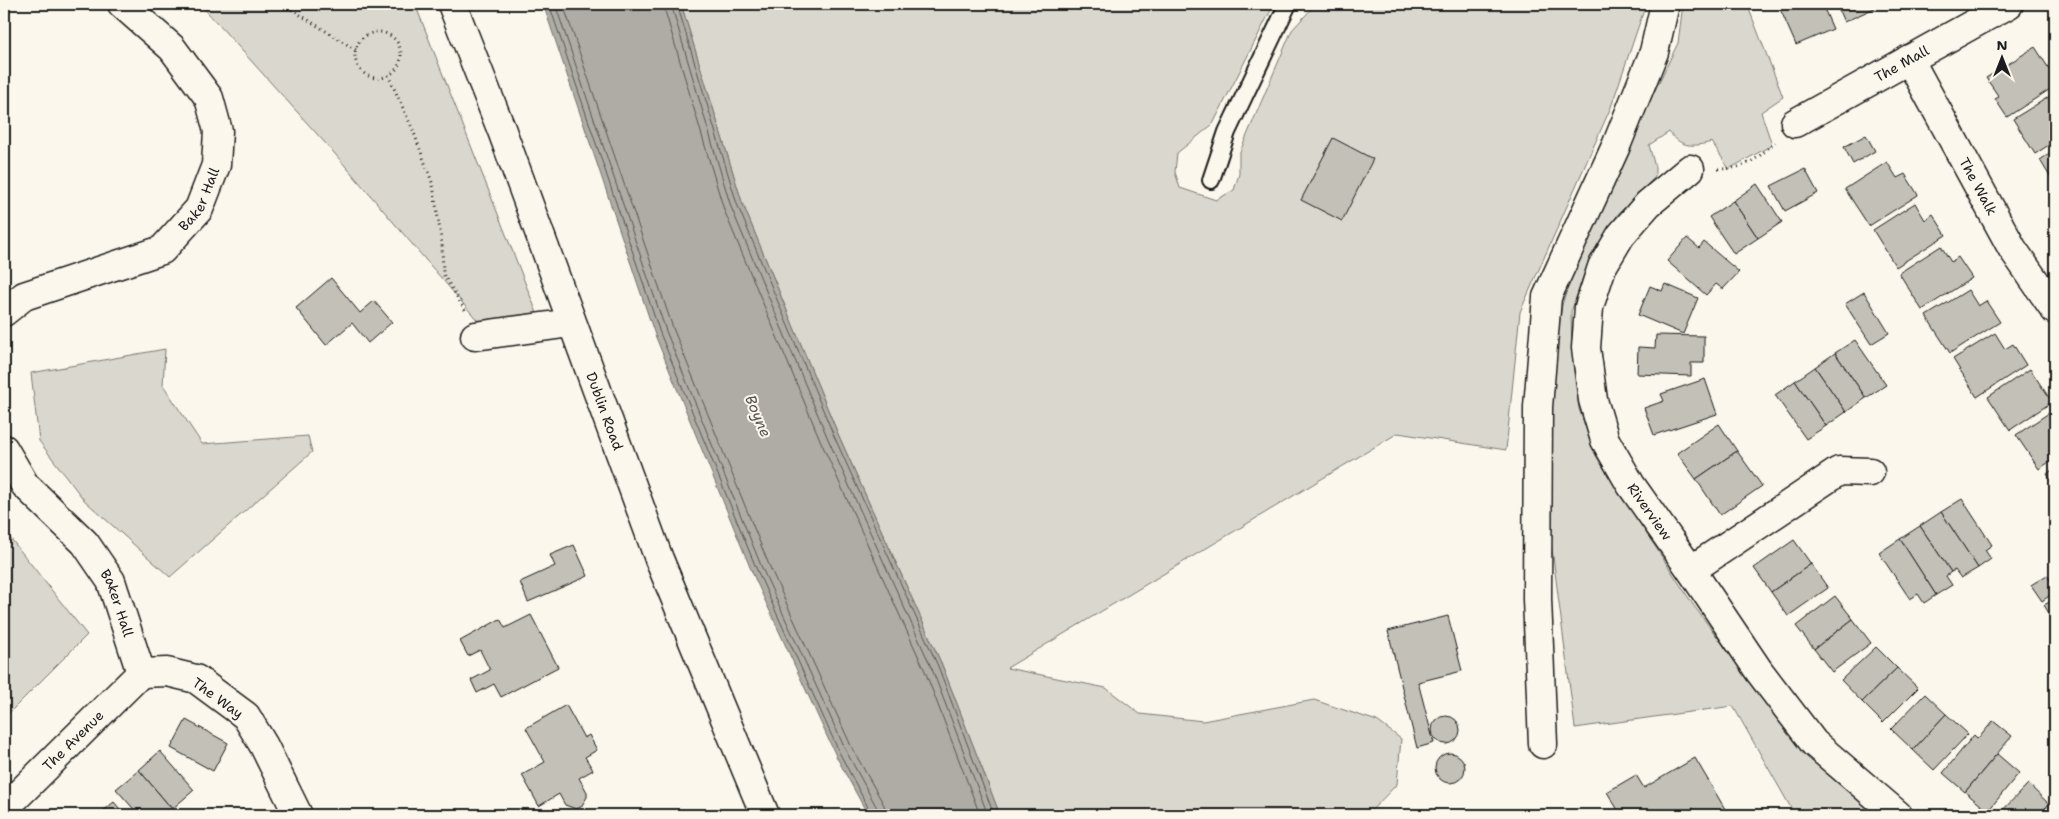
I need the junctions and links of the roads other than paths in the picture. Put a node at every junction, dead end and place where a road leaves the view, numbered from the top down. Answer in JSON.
{"nodes":[{"id":1,"x":122,"y":4,"type":"edge"},
{"id":2,"x":452,"y":4,"type":"edge"},
{"id":3,"x":1288,"y":4,"type":"edge"},
{"id":4,"x":1665,"y":4,"type":"edge"},
{"id":5,"x":2009,"y":4,"type":"edge"},
{"id":6,"x":1909,"y":59,"type":"junction"},
{"id":7,"x":1795,"y":123,"type":"road end"},
{"id":8,"x":1690,"y":169,"type":"road end"},
{"id":9,"x":1211,"y":180,"type":"dead end"},
{"id":10,"x":2055,"y":310,"type":"edge"},
{"id":11,"x":4,"y":312,"type":"edge"},
{"id":12,"x":571,"y":323,"type":"junction"},
{"id":13,"x":475,"y":336,"type":"road end"},
{"id":14,"x":4,"y":449,"type":"edge"},
{"id":15,"x":1870,"y":472,"type":"dead end"},
{"id":16,"x":1691,"y":570,"type":"junction"},
{"id":17,"x":141,"y":673,"type":"junction"},
{"id":18,"x":1542,"y":744,"type":"dead end"},
{"id":19,"x":4,"y":807,"type":"edge"},
{"id":20,"x":298,"y":815,"type":"edge"},
{"id":21,"x":766,"y":815,"type":"edge"},
{"id":22,"x":1898,"y":815,"type":"edge"}],
"edges":[{"from":1,"to":11,"type":"street","name":"Baker Hall"},
{"from":2,"to":12,"type":"street","name":"Dublin Road"},
{"from":3,"to":9,"type":"lane"},
{"from":4,"to":18,"type":"street"},
{"from":5,"to":6,"type":"street","name":"The Mall"},
{"from":6,"to":7,"type":"street","name":"The Mall"},
{"from":6,"to":10,"type":"street","name":"The Walk"},
{"from":8,"to":16,"type":"street","name":"Riverview"},
{"from":12,"to":13,"type":"street"},
{"from":12,"to":21,"type":"street","name":"Dublin Road"},
{"from":14,"to":17,"type":"street","name":"Baker Hall"},
{"from":15,"to":16,"type":"street"},
{"from":16,"to":22,"type":"street","name":"Riverview"},
{"from":17,"to":19,"type":"street","name":"The Avenue"},
{"from":17,"to":20,"type":"street","name":"The Way"}]}
